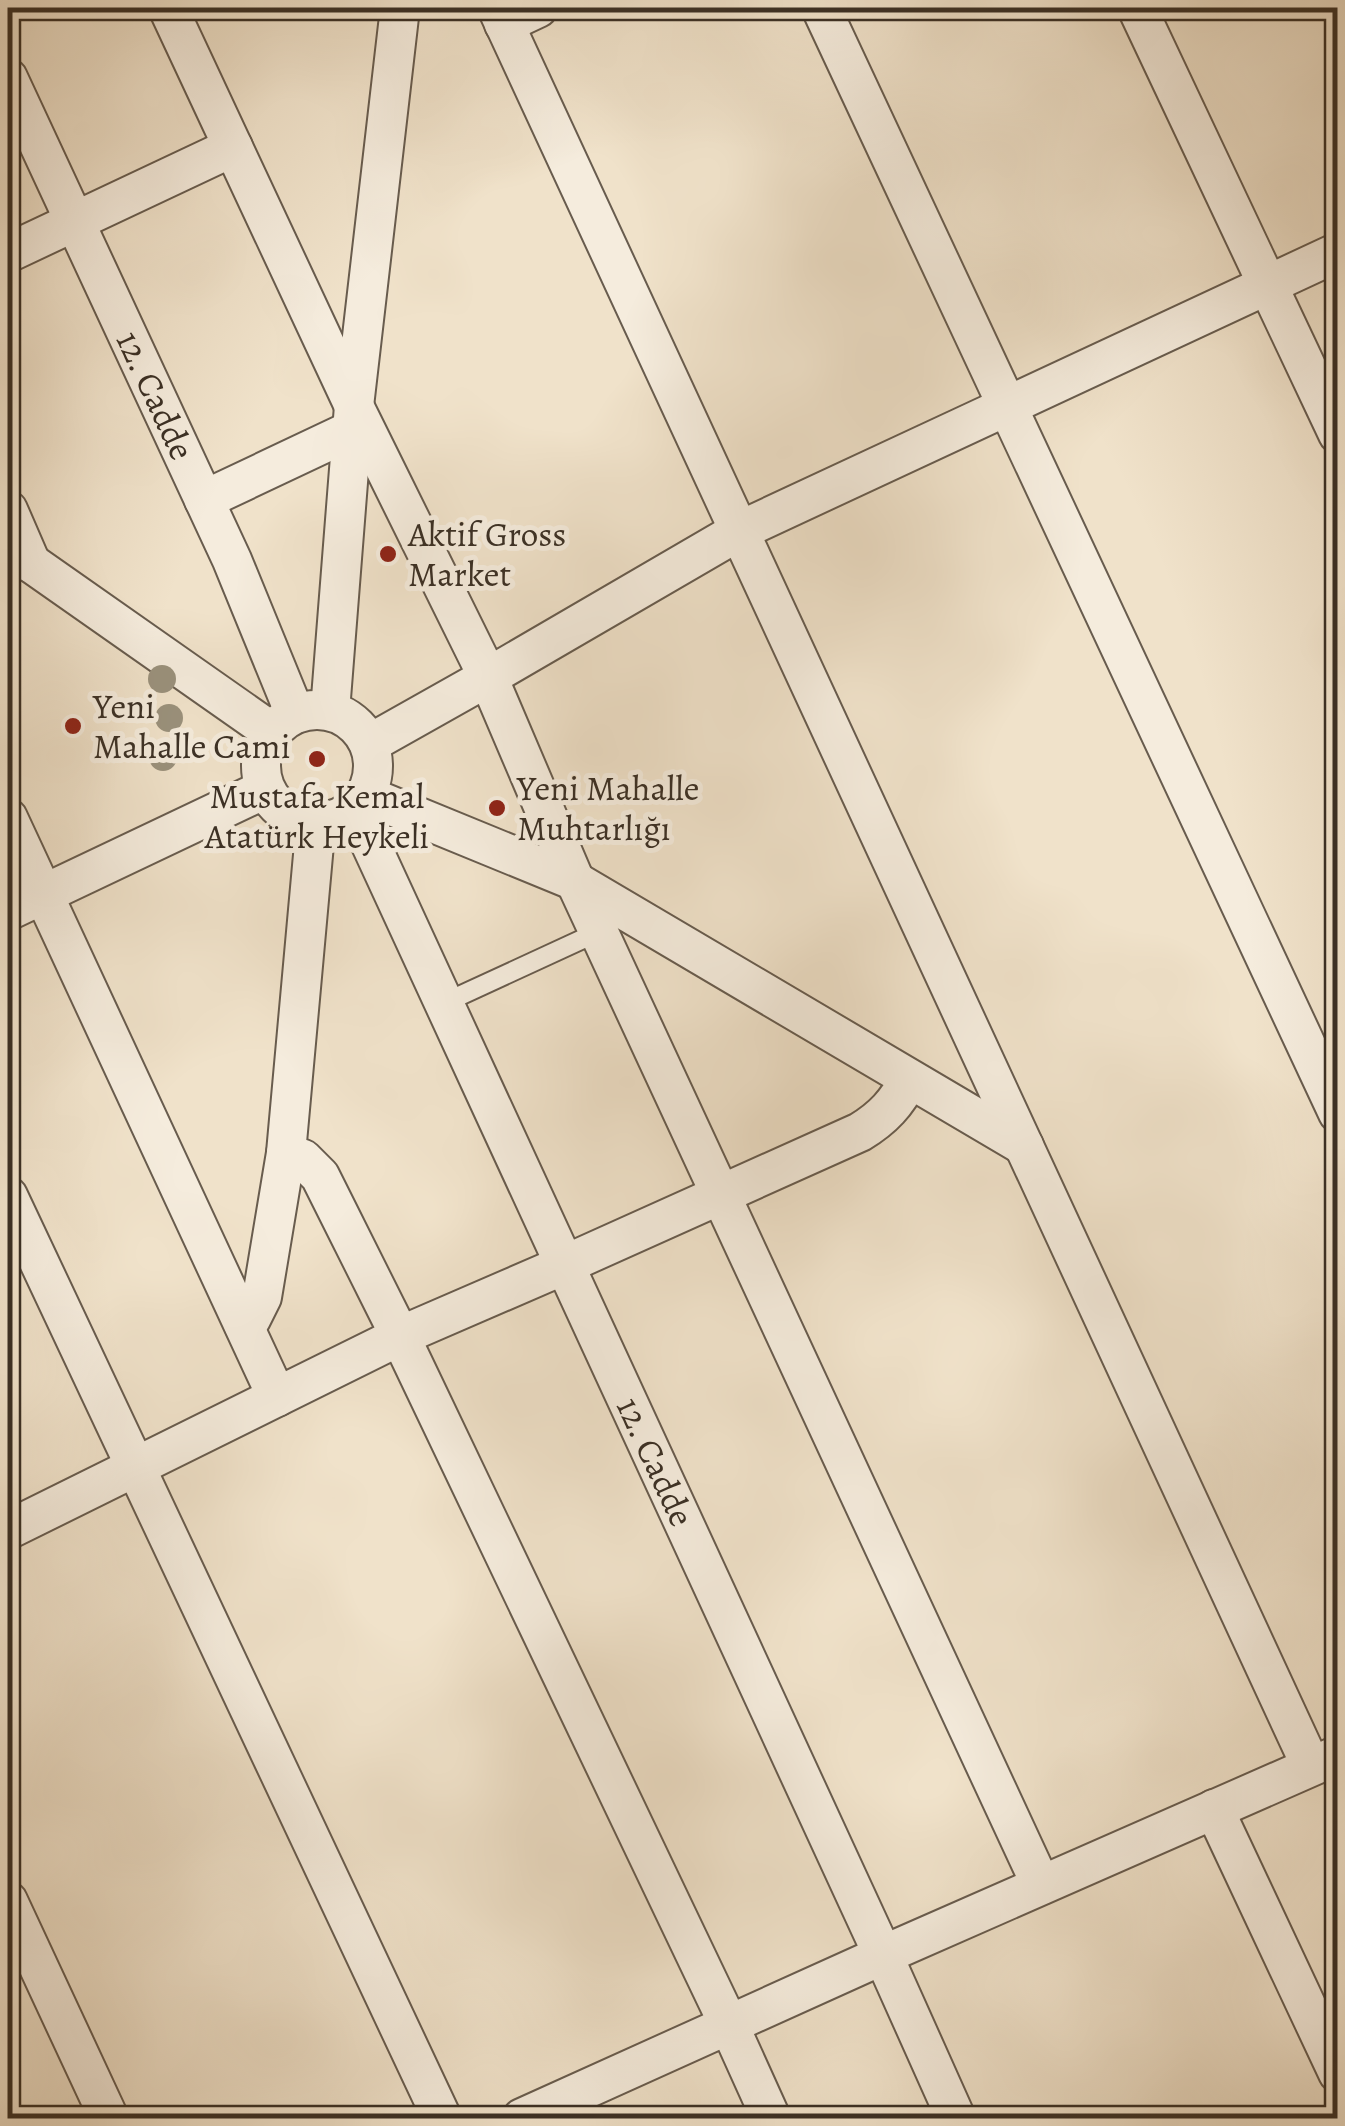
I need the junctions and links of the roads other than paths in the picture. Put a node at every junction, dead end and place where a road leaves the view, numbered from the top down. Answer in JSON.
{"nodes":[{"id":1,"x":168,"y":8,"type":"edge"},
{"id":2,"x":400,"y":8,"type":"edge"},
{"id":3,"x":821,"y":8,"type":"edge"},
{"id":4,"x":1137,"y":8,"type":"edge"},
{"id":5,"x":513,"y":13,"type":"edge"},
{"id":6,"x":8,"y":78,"type":"edge"},
{"id":7,"x":233,"y":147,"type":"junction"},
{"id":8,"x":76,"y":222,"type":"junction"},
{"id":9,"x":1338,"y":252,"type":"edge"},
{"id":10,"x":8,"y":253,"type":"edge"},
{"id":11,"x":1267,"y":284,"type":"junction"},
{"id":12,"x":1006,"y":406,"type":"junction"},
{"id":13,"x":353,"y":418,"type":"junction"},
{"id":14,"x":1338,"y":434,"type":"edge"},
{"id":15,"x":204,"y":500,"type":"junction"},
{"id":16,"x":8,"y":510,"type":"edge"},
{"id":17,"x":739,"y":530,"type":"junction"},
{"id":18,"x":19,"y":556,"type":"edge"},
{"id":19,"x":488,"y":678,"type":"junction"},
{"id":20,"x":299,"y":719,"type":"junction"},
{"id":21,"x":369,"y":744,"type":"junction"},
{"id":22,"x":265,"y":788,"type":"junction"},
{"id":23,"x":360,"y":801,"type":"junction"},
{"id":24,"x":8,"y":818,"type":"edge"},
{"id":25,"x":316,"y":822,"type":"junction"},
{"id":26,"x":575,"y":881,"type":"junction"},
{"id":27,"x":43,"y":893,"type":"junction"},
{"id":28,"x":8,"y":911,"type":"edge"},
{"id":29,"x":598,"y":932,"type":"junction"},
{"id":30,"x":444,"y":1003,"type":"junction"},
{"id":31,"x":909,"y":1079,"type":"junction"},
{"id":32,"x":1338,"y":1113,"type":"edge"},
{"id":33,"x":1024,"y":1146,"type":"junction"},
{"id":34,"x":286,"y":1153,"type":"junction"},
{"id":35,"x":722,"y":1195,"type":"junction"},
{"id":36,"x":8,"y":1196,"type":"edge"},
{"id":37,"x":564,"y":1265,"type":"junction"},
{"id":38,"x":244,"y":1325,"type":"junction"},
{"id":39,"x":400,"y":1336,"type":"junction"},
{"id":40,"x":278,"y":1397,"type":"junction"},
{"id":41,"x":135,"y":1467,"type":"junction"},
{"id":42,"x":8,"y":1530,"type":"edge"},
{"id":43,"x":1324,"y":1761,"type":"edge"},
{"id":44,"x":1214,"y":1809,"type":"junction"},
{"id":45,"x":1042,"y":1885,"type":"junction"},
{"id":46,"x":8,"y":1901,"type":"edge"},
{"id":47,"x":883,"y":1955,"type":"junction"},
{"id":48,"x":728,"y":2025,"type":"junction"},
{"id":49,"x":1338,"y":2072,"type":"edge"},
{"id":50,"x":109,"y":2118,"type":"edge"},
{"id":51,"x":442,"y":2118,"type":"edge"},
{"id":52,"x":522,"y":2118,"type":"edge"},
{"id":53,"x":771,"y":2118,"type":"edge"},
{"id":54,"x":956,"y":2118,"type":"edge"}],
"edges":[{"from":1,"to":7,"type":"street"},
{"from":2,"to":13,"type":"street"},
{"from":3,"to":12,"type":"street"},
{"from":4,"to":11,"type":"street"},
{"from":5,"to":17,"type":"street"},
{"from":6,"to":8,"type":"street","name":"12. Cadde"},
{"from":7,"to":8,"type":"street"},
{"from":7,"to":13,"type":"street"},
{"from":8,"to":10,"type":"street"},
{"from":8,"to":15,"type":"street","name":"12. Cadde"},
{"from":9,"to":11,"type":"street"},
{"from":11,"to":12,"type":"street"},
{"from":11,"to":14,"type":"street"},
{"from":12,"to":17,"type":"street"},
{"from":12,"to":32,"type":"street"},
{"from":13,"to":15,"type":"street"},
{"from":13,"to":19,"type":"street"},
{"from":13,"to":20,"type":"street"},
{"from":15,"to":20,"type":"street","name":"12. Cadde"},
{"from":16,"to":18,"type":"street"},
{"from":17,"to":19,"type":"street"},
{"from":17,"to":33,"type":"street"},
{"from":18,"to":20,"type":"street"},
{"from":19,"to":21,"type":"street"},
{"from":19,"to":26,"type":"street"},
{"from":20,"to":21,"type":"street"},
{"from":20,"to":22,"type":"street"},
{"from":21,"to":23,"type":"street"},
{"from":22,"to":25,"type":"street"},
{"from":22,"to":27,"type":"street"},
{"from":23,"to":25,"type":"street"},
{"from":23,"to":26,"type":"street"},
{"from":23,"to":30,"type":"street","name":"12. Cadde"},
{"from":24,"to":27,"type":"street"},
{"from":25,"to":34,"type":"street"},
{"from":26,"to":29,"type":"street"},
{"from":26,"to":31,"type":"street"},
{"from":27,"to":28,"type":"street"},
{"from":27,"to":38,"type":"street"},
{"from":29,"to":30,"type":"lane"},
{"from":29,"to":35,"type":"street"},
{"from":30,"to":37,"type":"street","name":"12. Cadde"},
{"from":31,"to":33,"type":"street"},
{"from":31,"to":35,"type":"street"},
{"from":33,"to":43,"type":"street"},
{"from":34,"to":38,"type":"street"},
{"from":34,"to":39,"type":"street"},
{"from":35,"to":37,"type":"street"},
{"from":35,"to":45,"type":"street"},
{"from":36,"to":41,"type":"street"},
{"from":37,"to":39,"type":"street"},
{"from":37,"to":47,"type":"street","name":"12. Cadde"},
{"from":38,"to":40,"type":"street"},
{"from":39,"to":40,"type":"street"},
{"from":39,"to":48,"type":"street"},
{"from":40,"to":41,"type":"street"},
{"from":41,"to":42,"type":"street"},
{"from":41,"to":51,"type":"street"},
{"from":43,"to":44,"type":"street"},
{"from":44,"to":45,"type":"street"},
{"from":44,"to":49,"type":"street"},
{"from":45,"to":47,"type":"street"},
{"from":46,"to":50,"type":"street"},
{"from":47,"to":48,"type":"street"},
{"from":47,"to":54,"type":"street","name":"12. Cadde"},
{"from":48,"to":52,"type":"street"},
{"from":48,"to":53,"type":"street"}]}
